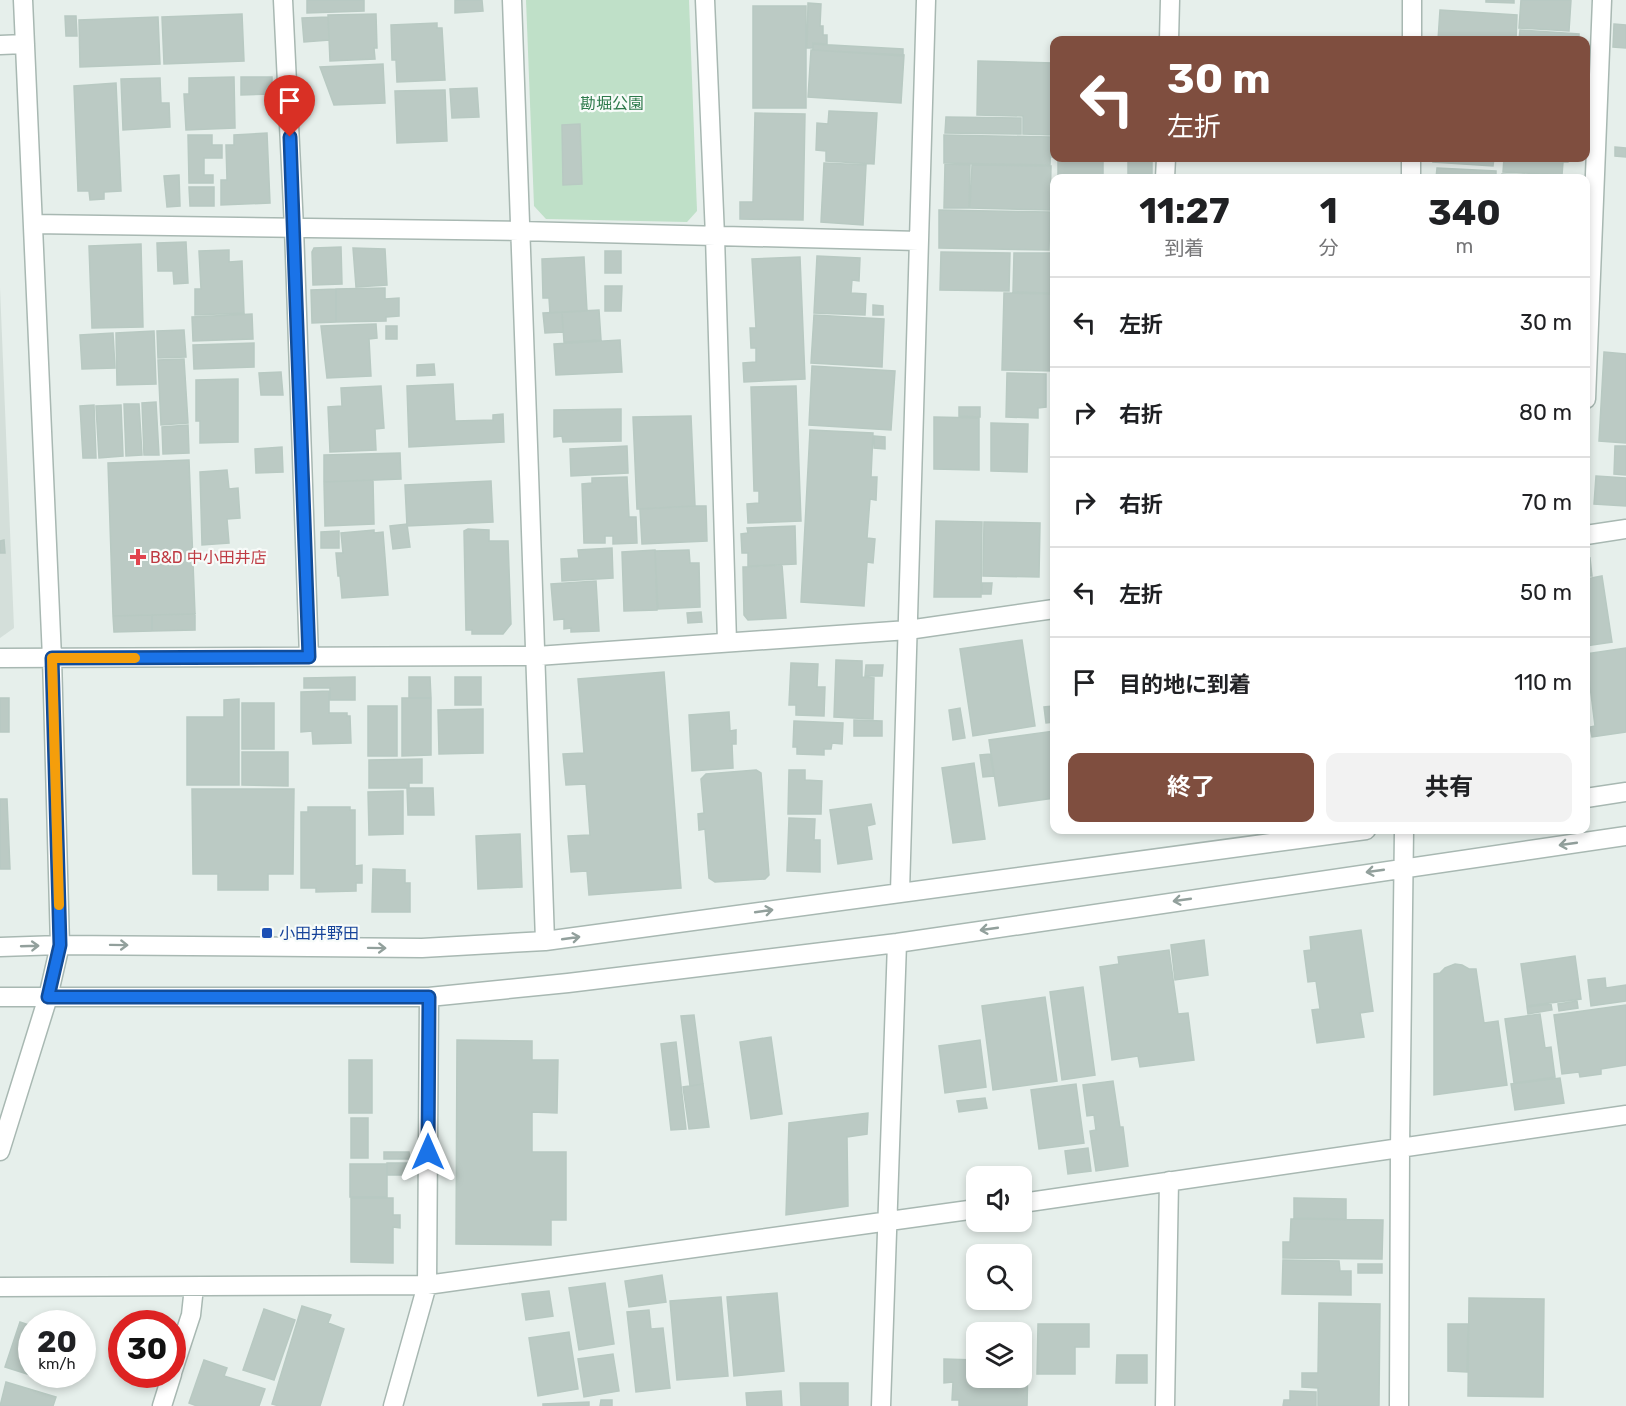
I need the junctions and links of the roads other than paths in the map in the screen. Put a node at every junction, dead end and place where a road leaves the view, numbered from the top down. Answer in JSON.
{"nodes":[{"id":1,"x":23,"y":0,"type":"edge"},
{"id":2,"x":283,"y":0,"type":"edge"},
{"id":3,"x":512,"y":0,"type":"edge"},
{"id":4,"x":705,"y":0,"type":"edge"},
{"id":5,"x":926,"y":0,"type":"edge"},
{"id":6,"x":1170,"y":0,"type":"edge"},
{"id":7,"x":1412,"y":0,"type":"edge"},
{"id":8,"x":1602,"y":0,"type":"edge"},
{"id":9,"x":1169,"y":36,"type":"edge"},
{"id":10,"x":1412,"y":36,"type":"edge"},
{"id":11,"x":25,"y":44,"type":"junction"},
{"id":12,"x":0,"y":45,"type":"edge"},
{"id":13,"x":33,"y":224,"type":"junction"},
{"id":14,"x":294,"y":228,"type":"junction"},
{"id":15,"x":519,"y":231,"type":"junction"},
{"id":16,"x":715,"y":236,"type":"junction"},
{"id":17,"x":919,"y":241,"type":"junction"},
{"id":18,"x":1590,"y":299,"type":"edge"},
{"id":19,"x":1626,"y":529,"type":"edge"},
{"id":20,"x":1590,"y":534,"type":"edge"},
{"id":21,"x":1050,"y":610,"type":"edge"},
{"id":22,"x":908,"y":630,"type":"junction"},
{"id":23,"x":727,"y":642,"type":"junction"},
{"id":24,"x":537,"y":656,"type":"junction"},
{"id":25,"x":309,"y":657,"type":"junction"},
{"id":26,"x":0,"y":658,"type":"edge"},
{"id":27,"x":52,"y":658,"type":"junction"},
{"id":28,"x":1626,"y":792,"type":"edge"},
{"id":29,"x":1590,"y":797,"type":"edge"},
{"id":30,"x":1336,"y":834,"type":"edge"},
{"id":31,"x":1404,"y":834,"type":"edge"},
{"id":32,"x":1626,"y":836,"type":"edge"},
{"id":33,"x":1403,"y":867,"type":"junction"},
{"id":34,"x":900,"y":892,"type":"junction"},
{"id":35,"x":545,"y":941,"type":"junction"},
{"id":36,"x":897,"y":943,"type":"junction"},
{"id":37,"x":60,"y":945,"type":"junction"},
{"id":38,"x":0,"y":947,"type":"edge"},
{"id":39,"x":0,"y":997,"type":"edge"},
{"id":40,"x":48,"y":997,"type":"junction"},
{"id":41,"x":429,"y":997,"type":"junction"},
{"id":42,"x":1626,"y":1114,"type":"edge"},
{"id":43,"x":1400,"y":1148,"type":"junction"},
{"id":44,"x":0,"y":1151,"type":"edge"},
{"id":45,"x":1169,"y":1181,"type":"junction"},
{"id":46,"x":1032,"y":1202,"type":"edge"},
{"id":47,"x":966,"y":1210,"type":"edge"},
{"id":48,"x":888,"y":1222,"type":"junction"},
{"id":49,"x":427,"y":1286,"type":"junction"},
{"id":50,"x":0,"y":1287,"type":"edge"},
{"id":51,"x":194,"y":1287,"type":"junction"},
{"id":52,"x":186,"y":1331,"type":"edge"},
{"id":53,"x":167,"y":1388,"type":"edge"},
{"id":54,"x":162,"y":1406,"type":"edge"},
{"id":55,"x":393,"y":1406,"type":"edge"},
{"id":56,"x":881,"y":1406,"type":"edge"},
{"id":57,"x":1166,"y":1406,"type":"edge"},
{"id":58,"x":1399,"y":1406,"type":"edge"}],
"edges":[{"from":1,"to":11,"type":"street"},
{"from":2,"to":14,"type":"street"},
{"from":3,"to":15,"type":"street"},
{"from":4,"to":16,"type":"street"},
{"from":5,"to":17,"type":"street"},
{"from":6,"to":9,"type":"street"},
{"from":7,"to":10,"type":"street"},
{"from":8,"to":18,"type":"street"},
{"from":11,"to":12,"type":"street"},
{"from":11,"to":13,"type":"street"},
{"from":13,"to":14,"type":"street"},
{"from":13,"to":27,"type":"street"},
{"from":14,"to":15,"type":"street"},
{"from":14,"to":25,"type":"street"},
{"from":15,"to":16,"type":"street"},
{"from":15,"to":24,"type":"street"},
{"from":16,"to":17,"type":"street"},
{"from":16,"to":23,"type":"street"},
{"from":17,"to":22,"type":"street"},
{"from":19,"to":20,"type":"street"},
{"from":21,"to":22,"type":"street"},
{"from":22,"to":23,"type":"street"},
{"from":22,"to":34,"type":"street"},
{"from":23,"to":24,"type":"street"},
{"from":24,"to":25,"type":"street"},
{"from":24,"to":35,"type":"street"},
{"from":25,"to":27,"type":"street"},
{"from":26,"to":27,"type":"street"},
{"from":27,"to":37,"type":"street"},
{"from":28,"to":29,"type":"street"},
{"from":30,"to":34,"type":"street"},
{"from":31,"to":33,"type":"street"},
{"from":32,"to":33,"type":"street","one_way":true},
{"from":33,"to":36,"type":"street","one_way":true},
{"from":33,"to":43,"type":"street"},
{"from":35,"to":34,"type":"street","one_way":true},
{"from":37,"to":35,"type":"street","one_way":true},
{"from":36,"to":41,"type":"street"},
{"from":36,"to":48,"type":"street"},
{"from":38,"to":37,"type":"street","one_way":true},
{"from":37,"to":40,"type":"street"},
{"from":39,"to":40,"type":"street"},
{"from":40,"to":41,"type":"street"},
{"from":40,"to":44,"type":"street"},
{"from":41,"to":49,"type":"street"},
{"from":42,"to":43,"type":"street"},
{"from":43,"to":45,"type":"street"},
{"from":43,"to":58,"type":"street"},
{"from":45,"to":46,"type":"street"},
{"from":45,"to":57,"type":"street"},
{"from":47,"to":48,"type":"street"},
{"from":48,"to":49,"type":"street"},
{"from":48,"to":56,"type":"street"},
{"from":49,"to":51,"type":"street"},
{"from":49,"to":55,"type":"street"},
{"from":50,"to":51,"type":"street"},
{"from":51,"to":52,"type":"street"},
{"from":53,"to":54,"type":"street"}]}
